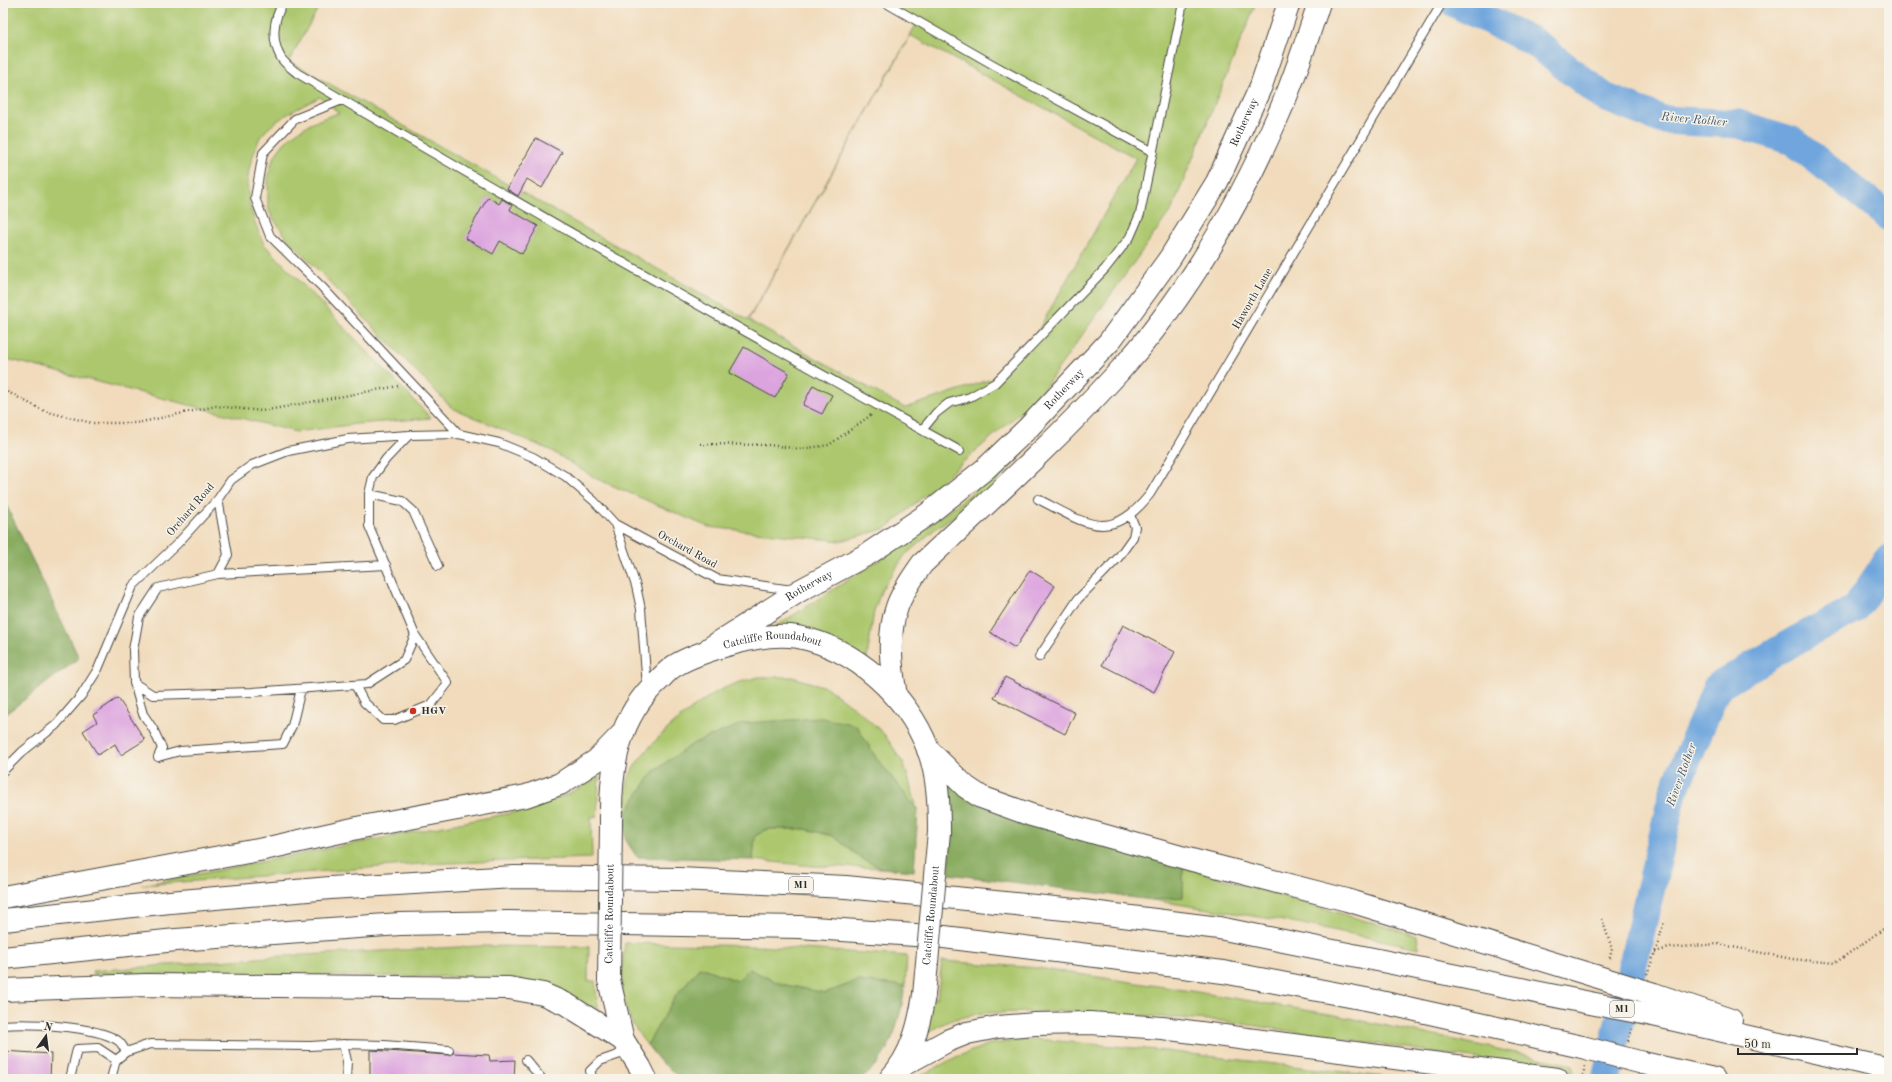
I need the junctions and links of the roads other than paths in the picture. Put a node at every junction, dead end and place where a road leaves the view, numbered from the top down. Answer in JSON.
{"nodes":[{"id":1,"x":283,"y":3,"type":"edge"},
{"id":2,"x":886,"y":3,"type":"edge"},
{"id":3,"x":1183,"y":3,"type":"edge"},
{"id":4,"x":1289,"y":3,"type":"edge"},
{"id":5,"x":1319,"y":3,"type":"edge"},
{"id":6,"x":1442,"y":3,"type":"edge"},
{"id":7,"x":342,"y":100,"type":"junction"},
{"id":8,"x":1154,"y":152,"type":"junction"},
{"id":9,"x":922,"y":430,"type":"junction"},
{"id":10,"x":459,"y":434,"type":"junction"},
{"id":11,"x":409,"y":435,"type":"junction"},
{"id":12,"x":960,"y":451,"type":"dead end"},
{"id":13,"x":369,"y":494,"type":"junction"},
{"id":14,"x":218,"y":499,"type":"junction"},
{"id":15,"x":1038,"y":499,"type":"dead end"},
{"id":16,"x":1130,"y":515,"type":"junction"},
{"id":17,"x":615,"y":524,"type":"junction"},
{"id":18,"x":386,"y":565,"type":"junction"},
{"id":19,"x":438,"y":566,"type":"dead end"},
{"id":20,"x":218,"y":574,"type":"junction"},
{"id":21,"x":799,"y":591,"type":"junction"},
{"id":22,"x":415,"y":635,"type":"junction"},
{"id":23,"x":701,"y":653,"type":"junction"},
{"id":24,"x":1039,"y":657,"type":"dead end"},
{"id":25,"x":134,"y":683,"type":"junction"},
{"id":26,"x":355,"y":685,"type":"junction"},
{"id":27,"x":301,"y":688,"type":"junction"},
{"id":28,"x":648,"y":690,"type":"junction"},
{"id":29,"x":896,"y":696,"type":"junction"},
{"id":30,"x":623,"y":732,"type":"junction"},
{"id":31,"x":928,"y":750,"type":"junction"},
{"id":32,"x":3,"y":772,"type":"edge"},
{"id":33,"x":3,"y":897,"type":"edge"},
{"id":34,"x":3,"y":920,"type":"edge"},
{"id":35,"x":3,"y":958,"type":"edge"},
{"id":36,"x":3,"y":990,"type":"edge"},
{"id":37,"x":3,"y":1025,"type":"edge"},
{"id":38,"x":342,"y":1044,"type":"junction"},
{"id":39,"x":626,"y":1045,"type":"junction"},
{"id":40,"x":449,"y":1050,"type":"dead end"},
{"id":41,"x":126,"y":1052,"type":"junction"},
{"id":42,"x":1832,"y":1055,"type":"junction"},
{"id":43,"x":116,"y":1060,"type":"junction"},
{"id":44,"x":526,"y":1060,"type":"dead end"},
{"id":45,"x":1889,"y":1068,"type":"edge"},
{"id":46,"x":896,"y":1073,"type":"edge"},
{"id":47,"x":70,"y":1079,"type":"edge"},
{"id":48,"x":111,"y":1079,"type":"edge"},
{"id":49,"x":346,"y":1079,"type":"edge"},
{"id":50,"x":542,"y":1079,"type":"edge"},
{"id":51,"x":593,"y":1079,"type":"edge"},
{"id":52,"x":646,"y":1079,"type":"edge"},
{"id":53,"x":1557,"y":1079,"type":"edge"},
{"id":54,"x":1714,"y":1079,"type":"edge"}],
"edges":[{"from":1,"to":7,"type":"lane"},
{"from":2,"to":8,"type":"lane"},
{"from":3,"to":8,"type":"lane"},
{"from":4,"to":21,"type":"main road","name":"Rotherway"},
{"from":5,"to":29,"type":"main road"},
{"from":6,"to":16,"type":"lane","name":"Haworth Lane"},
{"from":7,"to":9,"type":"lane"},
{"from":7,"to":10,"type":"lane"},
{"from":8,"to":9,"type":"lane"},
{"from":9,"to":12,"type":"lane"},
{"from":10,"to":11,"type":"lane","name":"Orchard Road"},
{"from":10,"to":17,"type":"lane","name":"Orchard Road"},
{"from":11,"to":13,"type":"lane"},
{"from":11,"to":14,"type":"lane","name":"Orchard Road"},
{"from":13,"to":18,"type":"lane"},
{"from":13,"to":19,"type":"lane"},
{"from":14,"to":20,"type":"lane"},
{"from":14,"to":32,"type":"lane","name":"Orchard Road"},
{"from":15,"to":16,"type":"lane","name":"Haworth Lane"},
{"from":16,"to":24,"type":"lane"},
{"from":17,"to":21,"type":"lane","name":"Orchard Road"},
{"from":17,"to":28,"type":"lane","name":"Orchard Road"},
{"from":18,"to":20,"type":"lane"},
{"from":18,"to":22,"type":"lane"},
{"from":20,"to":25,"type":"lane"},
{"from":21,"to":23,"type":"main road","name":"Rotherway"},
{"from":22,"to":26,"type":"lane"},
{"from":22,"to":26,"type":"lane"},
{"from":23,"to":28,"type":"main road","name":"Catcliffe Roundabout"},
{"from":23,"to":29,"type":"main road","name":"Catcliffe Roundabout"},
{"from":25,"to":27,"type":"lane"},
{"from":25,"to":27,"type":"lane"},
{"from":26,"to":27,"type":"lane"},
{"from":28,"to":30,"type":"main road","name":"Catcliffe Roundabout"},
{"from":29,"to":31,"type":"main road","name":"Catcliffe Roundabout"},
{"from":30,"to":33,"type":"main road"},
{"from":30,"to":39,"type":"main road","name":"Catcliffe Roundabout","bridge":true},
{"from":31,"to":42,"type":"main road","bridge":true},
{"from":31,"to":46,"type":"main road","name":"Catcliffe Roundabout","bridge":true},
{"from":34,"to":42,"type":"main road","number":"M1","bridge":true},
{"from":35,"to":54,"type":"main road","bridge":true},
{"from":36,"to":39,"type":"main road"},
{"from":37,"to":41,"type":"lane"},
{"from":38,"to":40,"type":"lane"},
{"from":38,"to":41,"type":"lane"},
{"from":38,"to":49,"type":"lane"},
{"from":39,"to":51,"type":"lane"},
{"from":39,"to":52,"type":"main road","name":"Catcliffe Roundabout"},
{"from":41,"to":43,"type":"lane"},
{"from":42,"to":45,"type":"main road","number":"M1"},
{"from":43,"to":47,"type":"lane"},
{"from":43,"to":48,"type":"lane"},
{"from":44,"to":50,"type":"lane"},
{"from":46,"to":53,"type":"main road"}]}
